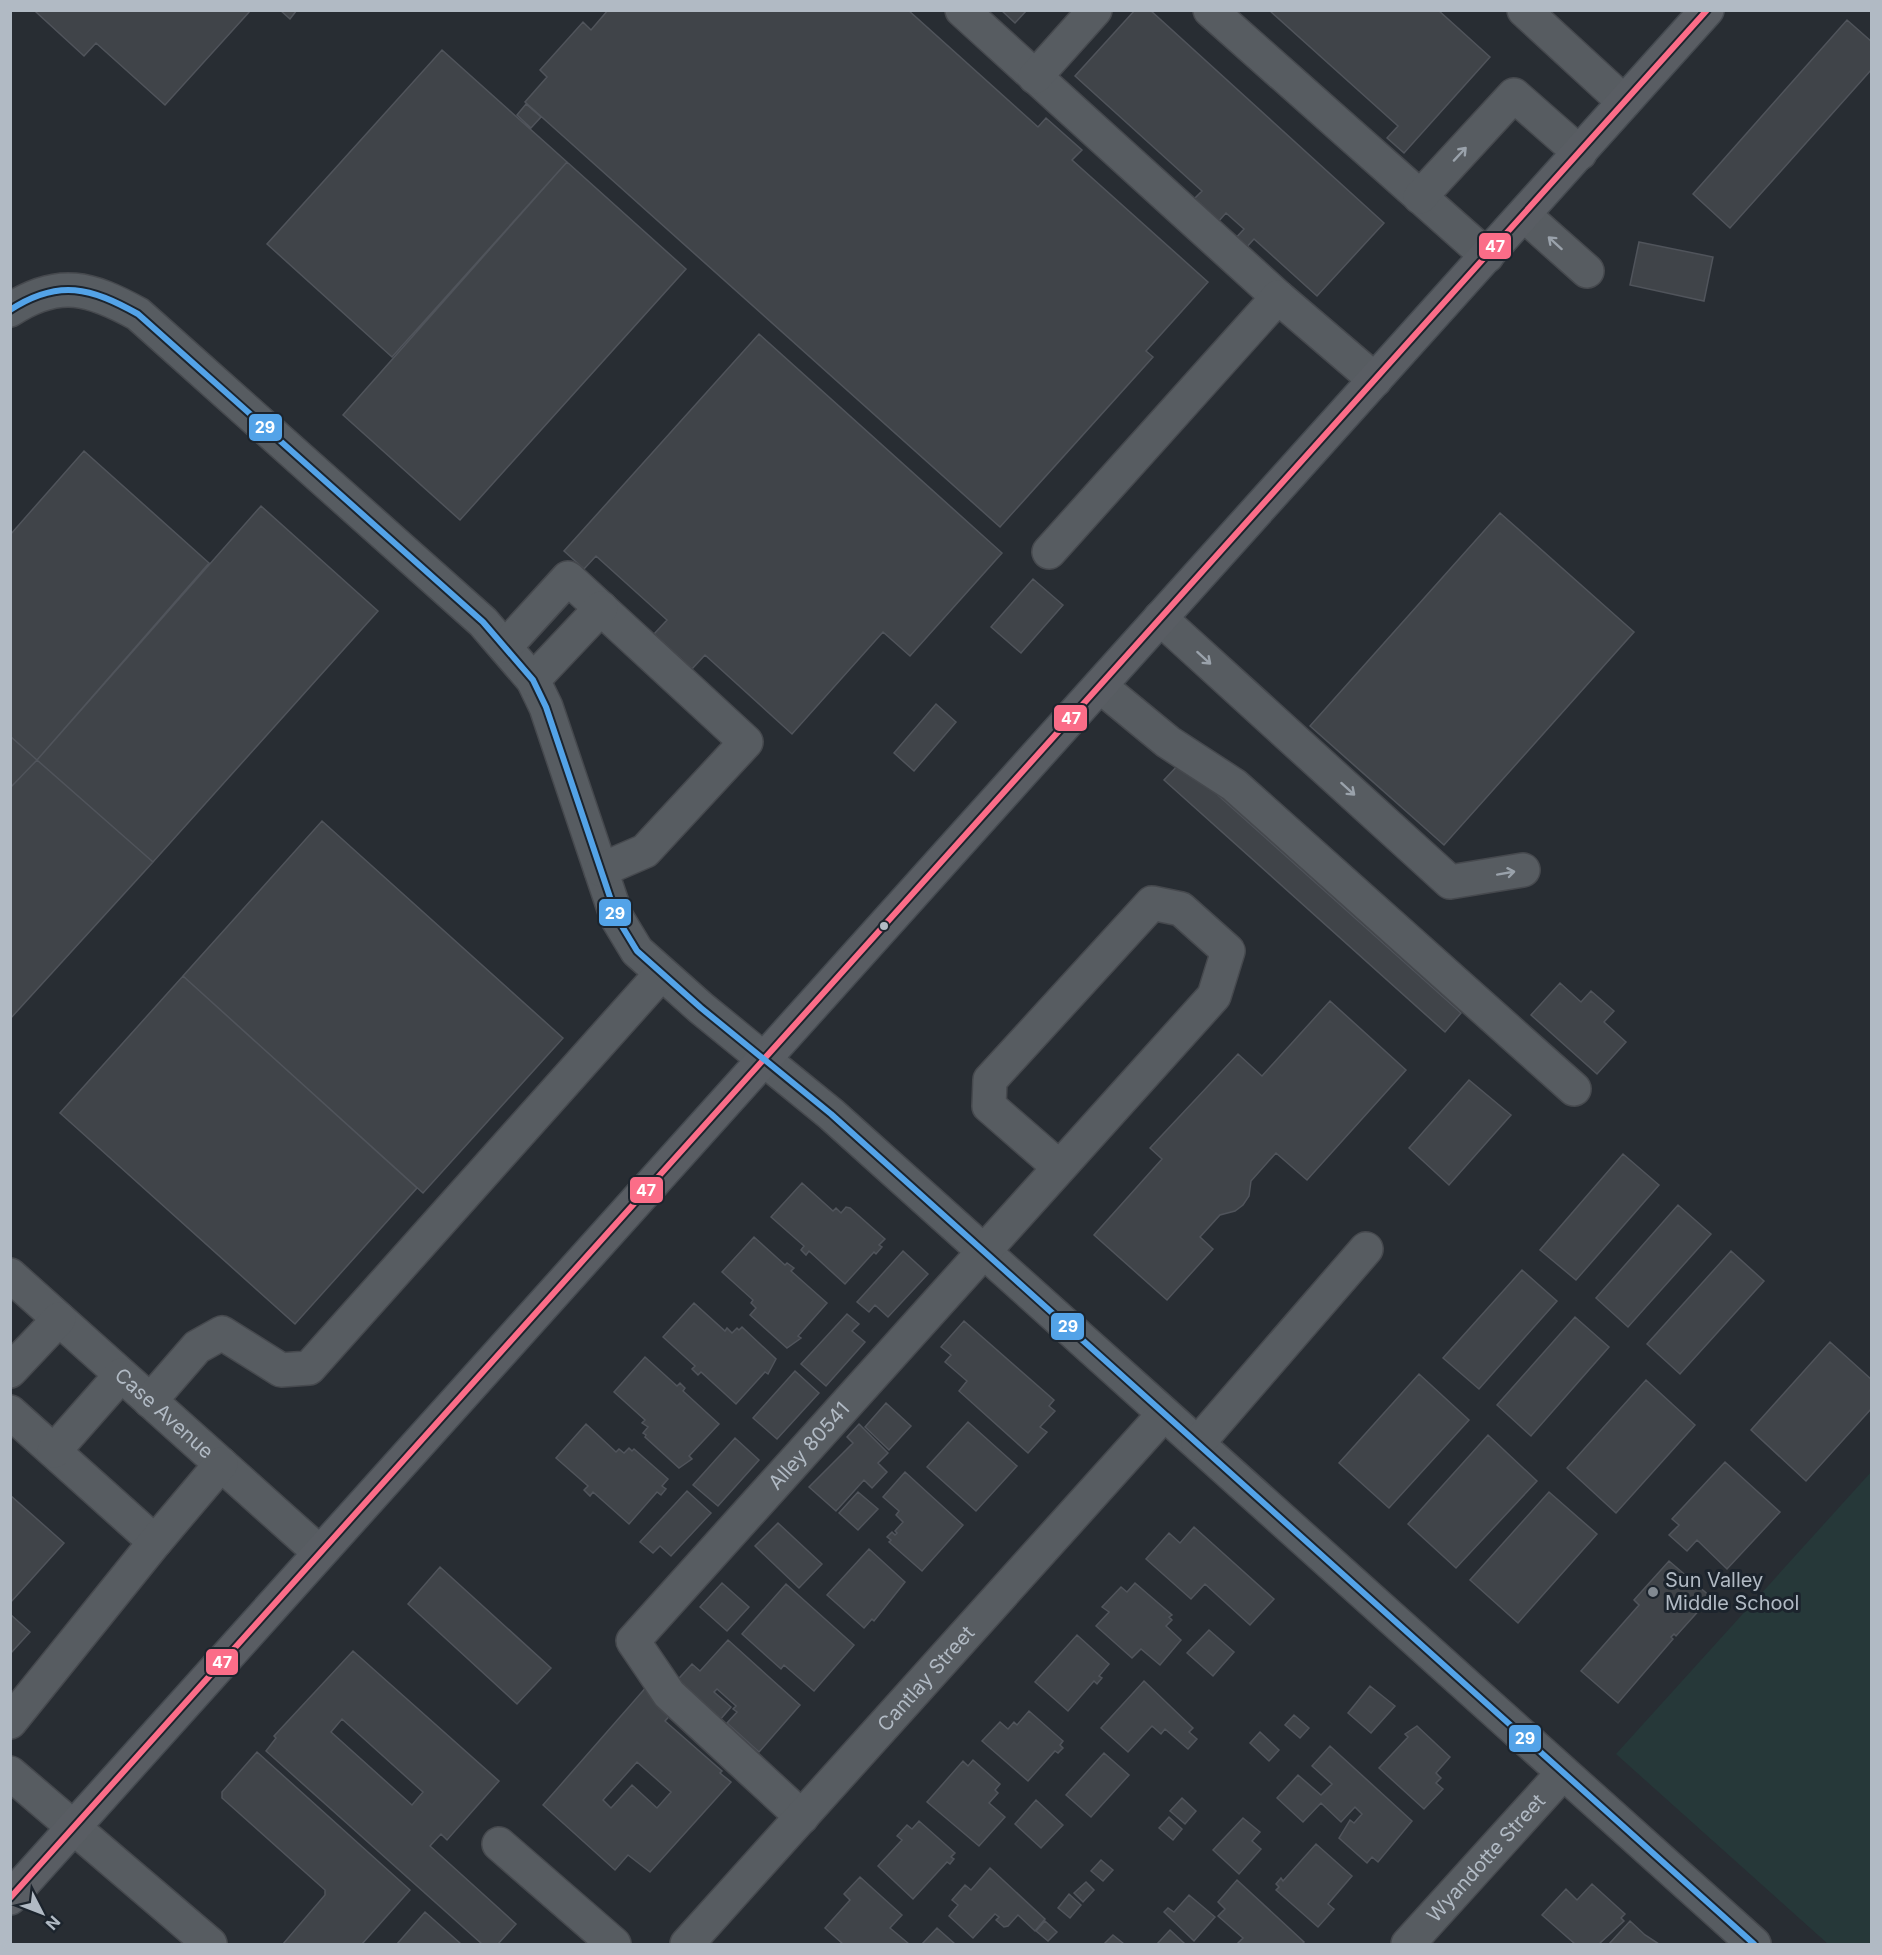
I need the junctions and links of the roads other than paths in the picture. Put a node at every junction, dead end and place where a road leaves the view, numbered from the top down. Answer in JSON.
{"nodes":[{"id":1,"x":962,"y":10,"type":"edge"},
{"id":2,"x":1095,"y":10,"type":"edge"},
{"id":3,"x":1210,"y":10,"type":"edge"},
{"id":4,"x":1707,"y":10,"type":"edge"},
{"id":5,"x":1545,"y":17,"type":"edge"},
{"id":6,"x":1035,"y":77,"type":"junction"},
{"id":7,"x":1624,"y":102,"type":"junction"},
{"id":8,"x":1580,"y":153,"type":"junction"},
{"id":9,"x":1420,"y":197,"type":"junction"},
{"id":10,"x":1524,"y":215,"type":"junction"},
{"id":11,"x":1487,"y":256,"type":"junction"},
{"id":12,"x":1587,"y":271,"type":"dead end"},
{"id":13,"x":1278,"y":297,"type":"junction"},
{"id":14,"x":10,"y":310,"type":"edge"},
{"id":15,"x":1375,"y":380,"type":"junction"},
{"id":16,"x":1048,"y":552,"type":"dead end"},
{"id":17,"x":601,"y":608,"type":"junction"},
{"id":18,"x":1160,"y":618,"type":"junction"},
{"id":19,"x":506,"y":646,"type":"junction"},
{"id":20,"x":532,"y":680,"type":"junction"},
{"id":21,"x":1100,"y":686,"type":"junction"},
{"id":22,"x":601,"y":870,"type":"junction"},
{"id":23,"x":1523,"y":870,"type":"dead end"},
{"id":24,"x":661,"y":974,"type":"junction"},
{"id":25,"x":763,"y":1058,"type":"junction"},
{"id":26,"x":1574,"y":1089,"type":"dead end"},
{"id":27,"x":1059,"y":1167,"type":"junction"},
{"id":28,"x":1366,"y":1249,"type":"dead end"},
{"id":29,"x":985,"y":1251,"type":"junction"},
{"id":30,"x":10,"y":1275,"type":"edge"},
{"id":31,"x":59,"y":1319,"type":"junction"},
{"id":32,"x":10,"y":1371,"type":"edge"},
{"id":33,"x":121,"y":1375,"type":"junction"},
{"id":34,"x":150,"y":1401,"type":"junction"},
{"id":35,"x":10,"y":1412,"type":"edge"},
{"id":36,"x":1164,"y":1414,"type":"junction"},
{"id":37,"x":1198,"y":1443,"type":"junction"},
{"id":38,"x":54,"y":1451,"type":"junction"},
{"id":39,"x":221,"y":1464,"type":"junction"},
{"id":40,"x":155,"y":1542,"type":"junction"},
{"id":41,"x":319,"y":1552,"type":"junction"},
{"id":42,"x":10,"y":1722,"type":"edge"},
{"id":43,"x":10,"y":1773,"type":"edge"},
{"id":44,"x":1563,"y":1773,"type":"junction"},
{"id":45,"x":802,"y":1817,"type":"junction"},
{"id":46,"x":75,"y":1826,"type":"junction"},
{"id":47,"x":499,"y":1844,"type":"dead end"},
{"id":48,"x":13,"y":1890,"type":"edge"},
{"id":49,"x":210,"y":1944,"type":"edge"},
{"id":50,"x":614,"y":1944,"type":"edge"},
{"id":51,"x":687,"y":1944,"type":"edge"},
{"id":52,"x":1408,"y":1944,"type":"edge"},
{"id":53,"x":1754,"y":1944,"type":"edge"}],
"edges":[{"from":1,"to":6,"type":"street"},
{"from":2,"to":6,"type":"street"},
{"from":3,"to":9,"type":"street"},
{"from":4,"to":7,"type":"main road"},
{"from":5,"to":7,"type":"street"},
{"from":6,"to":13,"type":"street"},
{"from":7,"to":8,"type":"main road"},
{"from":9,"to":8,"type":"street","one_way":true},
{"from":8,"to":10,"type":"main road"},
{"from":9,"to":11,"type":"street"},
{"from":10,"to":11,"type":"main road"},
{"from":12,"to":10,"type":"street","one_way":true},
{"from":11,"to":15,"type":"main road"},
{"from":13,"to":15,"type":"street"},
{"from":13,"to":16,"type":"street"},
{"from":14,"to":19,"type":"street"},
{"from":15,"to":18,"type":"main road"},
{"from":17,"to":19,"type":"street"},
{"from":17,"to":20,"type":"street"},
{"from":17,"to":22,"type":"street"},
{"from":18,"to":21,"type":"main road"},
{"from":18,"to":23,"type":"street","one_way":true},
{"from":19,"to":20,"type":"street"},
{"from":20,"to":22,"type":"street"},
{"from":21,"to":25,"type":"main road"},
{"from":21,"to":26,"type":"street"},
{"from":22,"to":24,"type":"street"},
{"from":24,"to":25,"type":"street"},
{"from":24,"to":34,"type":"street"},
{"from":25,"to":29,"type":"street"},
{"from":25,"to":41,"type":"main road"},
{"from":27,"to":27,"type":"street","name":"Alley 80541"},
{"from":27,"to":29,"type":"street","name":"Alley 80541"},
{"from":28,"to":37,"type":"street"},
{"from":29,"to":36,"type":"street"},
{"from":29,"to":45,"type":"street","name":"Alley 80541"},
{"from":30,"to":31,"type":"street","name":"Case Avenue"},
{"from":31,"to":32,"type":"street"},
{"from":31,"to":33,"type":"street","name":"Case Avenue"},
{"from":33,"to":34,"type":"street","name":"Case Avenue"},
{"from":33,"to":38,"type":"street"},
{"from":34,"to":39,"type":"street","name":"Case Avenue"},
{"from":35,"to":38,"type":"street"},
{"from":36,"to":37,"type":"street"},
{"from":36,"to":45,"type":"street","name":"Cantlay Street"},
{"from":37,"to":44,"type":"street"},
{"from":38,"to":40,"type":"street"},
{"from":39,"to":40,"type":"street"},
{"from":39,"to":41,"type":"street","name":"Case Avenue"},
{"from":40,"to":42,"type":"street"},
{"from":41,"to":46,"type":"main road"},
{"from":43,"to":46,"type":"street"},
{"from":44,"to":52,"type":"street","name":"Wyandotte Street"},
{"from":44,"to":53,"type":"street"},
{"from":45,"to":51,"type":"street","name":"Cantlay Street"},
{"from":46,"to":48,"type":"main road"},
{"from":46,"to":49,"type":"street"},
{"from":47,"to":50,"type":"street"}]}
